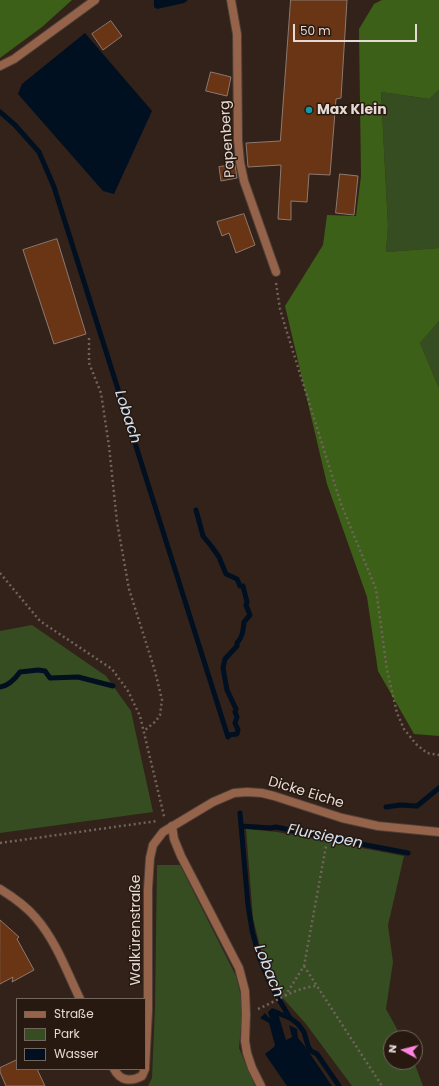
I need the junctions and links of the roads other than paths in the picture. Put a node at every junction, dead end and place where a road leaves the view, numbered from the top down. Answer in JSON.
{"nodes":[{"id":1,"x":95,"y":0,"type":"edge"},
{"id":2,"x":231,"y":0,"type":"edge"},
{"id":3,"x":0,"y":66,"type":"edge"},
{"id":4,"x":276,"y":272,"type":"road end"},
{"id":5,"x":172,"y":826,"type":"junction"},
{"id":6,"x":439,"y":832,"type":"edge"},
{"id":7,"x":0,"y":889,"type":"edge"},
{"id":8,"x":80,"y":998,"type":"edge"},
{"id":9,"x":146,"y":1049,"type":"edge"},
{"id":10,"x":115,"y":1070,"type":"edge"},
{"id":11,"x":144,"y":1070,"type":"edge"},
{"id":12,"x":261,"y":1086,"type":"edge"}],
"edges":[{"from":1,"to":3,"type":"street"},
{"from":2,"to":4,"type":"street","name":"Papenberg"},
{"from":5,"to":6,"type":"street","name":"Dicke Eiche"},
{"from":5,"to":9,"type":"street","name":"Walkürenstraße"},
{"from":5,"to":12,"type":"street"},
{"from":7,"to":8,"type":"street"},
{"from":10,"to":11,"type":"street","name":"Walkürenstraße"}]}
